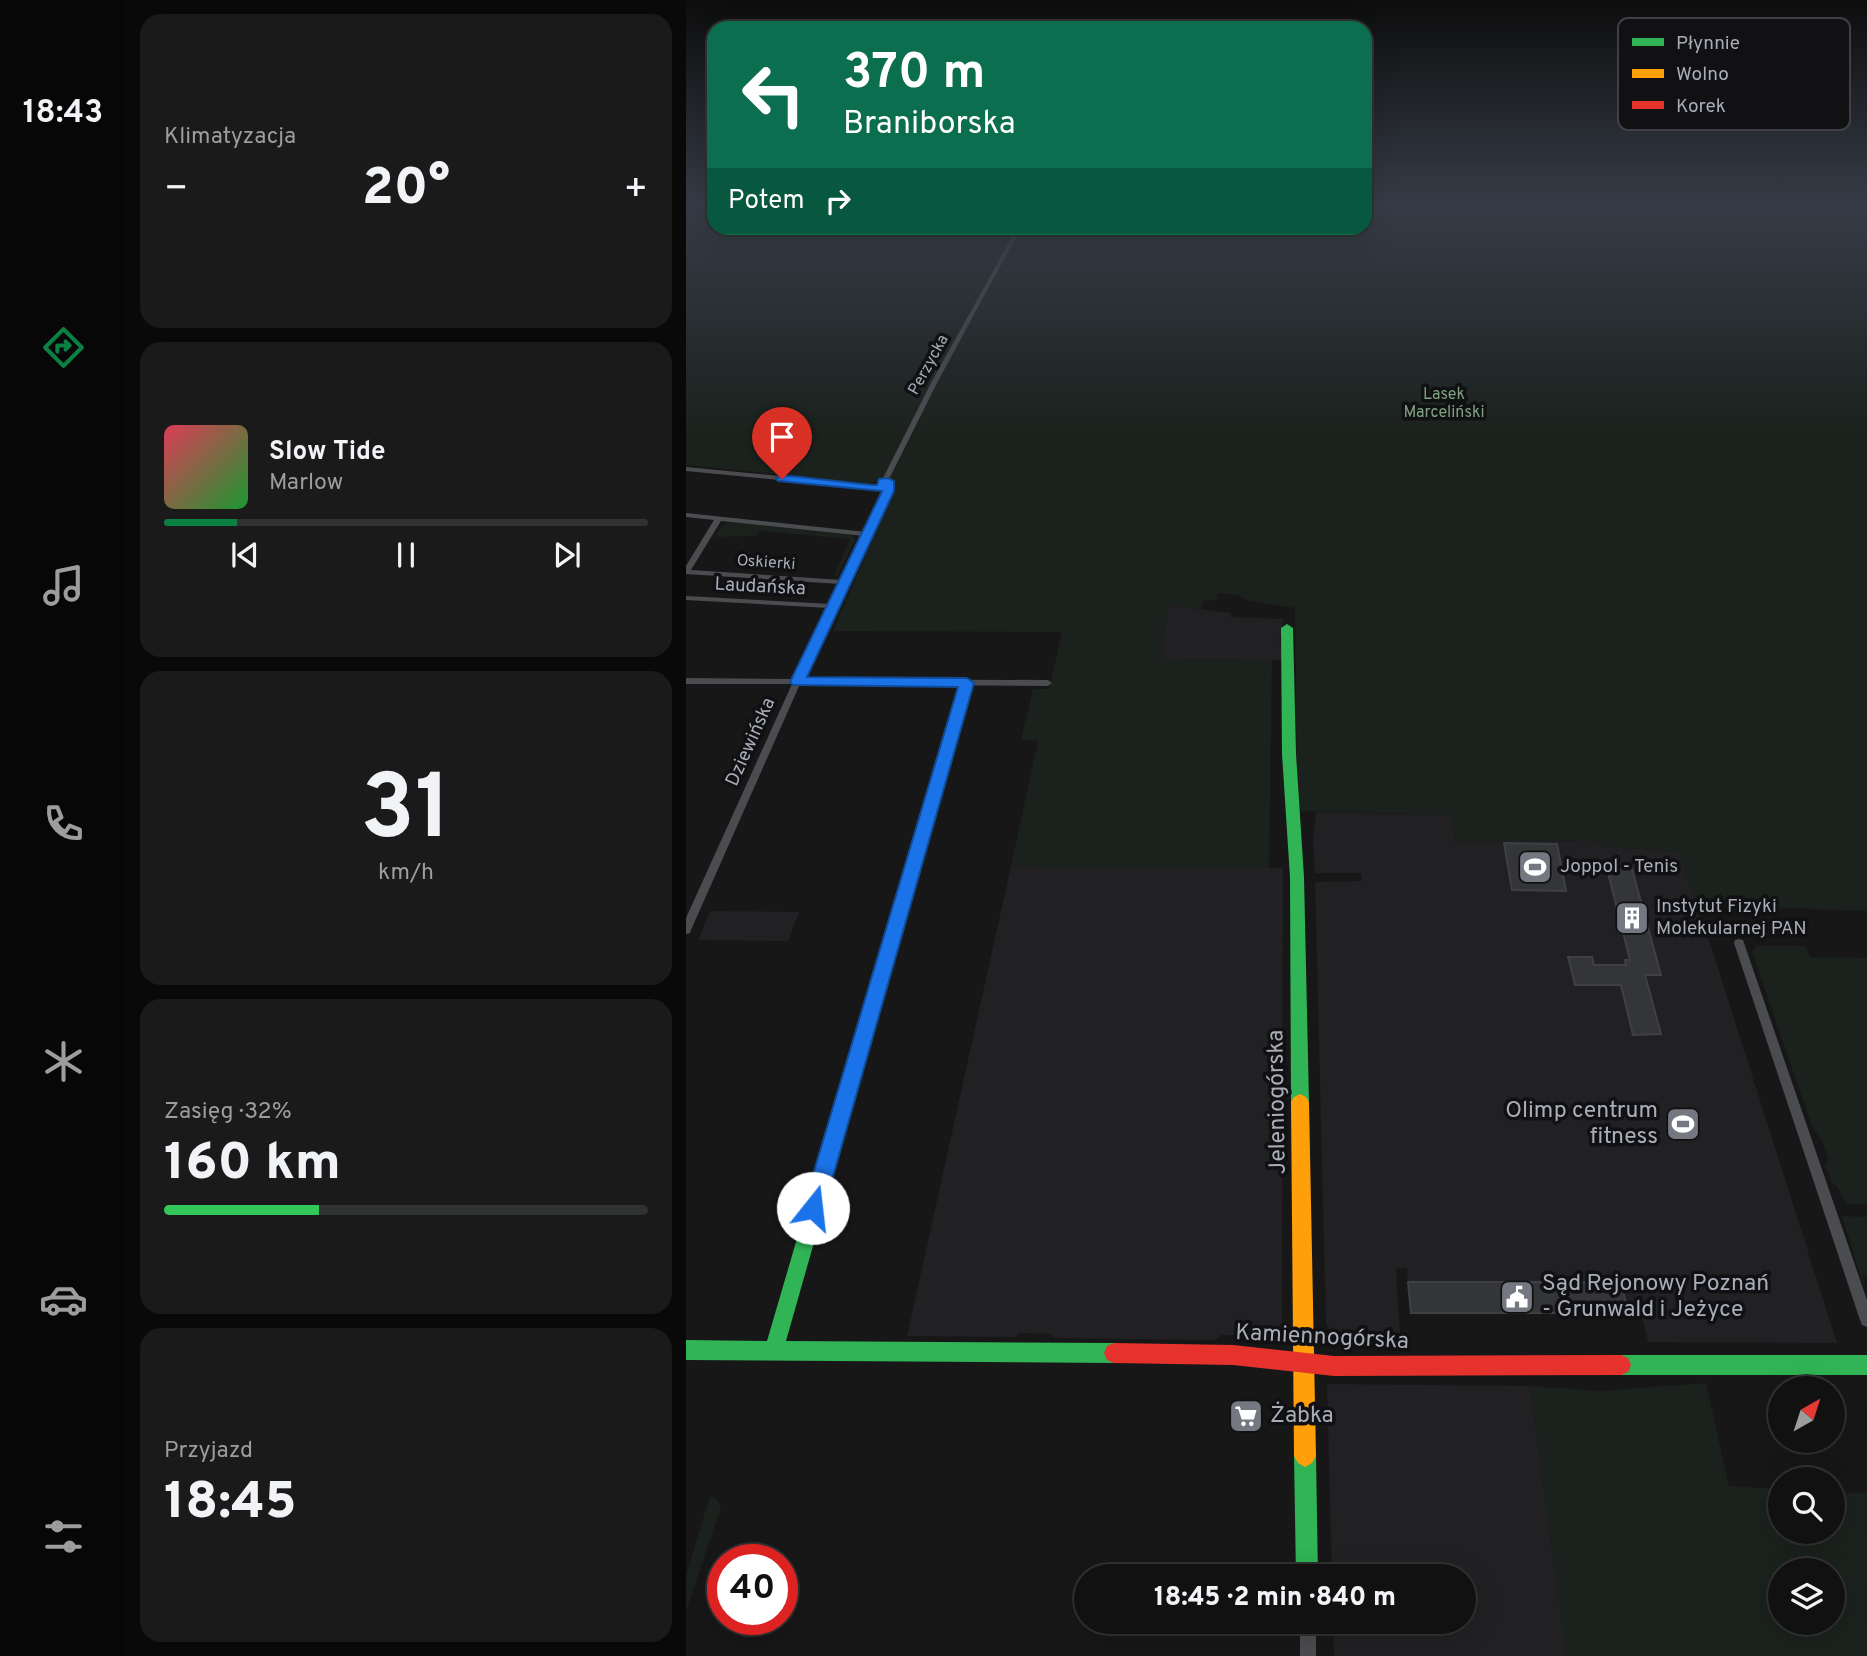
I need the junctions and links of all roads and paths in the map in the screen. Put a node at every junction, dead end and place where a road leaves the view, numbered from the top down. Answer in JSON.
{"nodes":[{"id":1,"x":990,"y":281,"type":"edge"},
{"id":2,"x":686,"y":469,"type":"edge"},
{"id":3,"x":886,"y":480,"type":"joint"},
{"id":4,"x":884,"y":491,"type":"junction"},
{"id":5,"x":686,"y":515,"type":"edge"},
{"id":6,"x":719,"y":518,"type":"junction"},
{"id":7,"x":867,"y":534,"type":"junction"},
{"id":8,"x":689,"y":563,"type":"edge"},
{"id":9,"x":686,"y":572,"type":"edge"},
{"id":10,"x":844,"y":582,"type":"junction"},
{"id":11,"x":686,"y":598,"type":"edge"},
{"id":12,"x":833,"y":606,"type":"junction"},
{"id":13,"x":1287,"y":628,"type":"dead end"},
{"id":14,"x":686,"y":681,"type":"edge"},
{"id":15,"x":797,"y":682,"type":"junction"},
{"id":16,"x":967,"y":683,"type":"junction"},
{"id":17,"x":1048,"y":683,"type":"dead end"},
{"id":18,"x":686,"y":930,"type":"edge"},
{"id":19,"x":1739,"y":943,"type":"dead end"},
{"id":20,"x":1867,"y":1320,"type":"edge"},
{"id":21,"x":774,"y":1349,"type":"junction"},
{"id":22,"x":686,"y":1350,"type":"edge"},
{"id":23,"x":1304,"y":1362,"type":"junction"},
{"id":24,"x":1867,"y":1365,"type":"edge"},
{"id":25,"x":1307,"y":1564,"type":"edge"},
{"id":26,"x":1308,"y":1634,"type":"edge"},
{"id":27,"x":1308,"y":1656,"type":"edge"}],
"edges":[{"from":1,"to":3,"type":"street","name":"Perzycka"},
{"from":2,"to":4,"type":"street"},
{"from":3,"to":4,"type":"street","name":"Dziewińska"},
{"from":4,"to":7,"type":"street","name":"Dziewińska"},
{"from":5,"to":6,"type":"street"},
{"from":6,"to":7,"type":"street"},
{"from":6,"to":8,"type":"street"},
{"from":7,"to":10,"type":"street","name":"Dziewińska"},
{"from":8,"to":9,"type":"street"},
{"from":9,"to":10,"type":"street","name":"Oskierki"},
{"from":10,"to":12,"type":"street","name":"Dziewińska"},
{"from":11,"to":12,"type":"street","name":"Laudańska"},
{"from":12,"to":15,"type":"street","name":"Dziewińska"},
{"from":13,"to":23,"type":"street","name":"Jeleniogórska"},
{"from":14,"to":15,"type":"street"},
{"from":15,"to":16,"type":"street"},
{"from":15,"to":18,"type":"street","name":"Dziewińska"},
{"from":16,"to":17,"type":"street"},
{"from":16,"to":21,"type":"street"},
{"from":19,"to":20,"type":"street"},
{"from":21,"to":22,"type":"street","name":"Kamiennogórska"},
{"from":21,"to":23,"type":"street","name":"Kamiennogórska"},
{"from":23,"to":24,"type":"street","name":"Kamiennogórska"},
{"from":23,"to":25,"type":"street","name":"Jeleniogórska"},
{"from":26,"to":27,"type":"street"}]}
